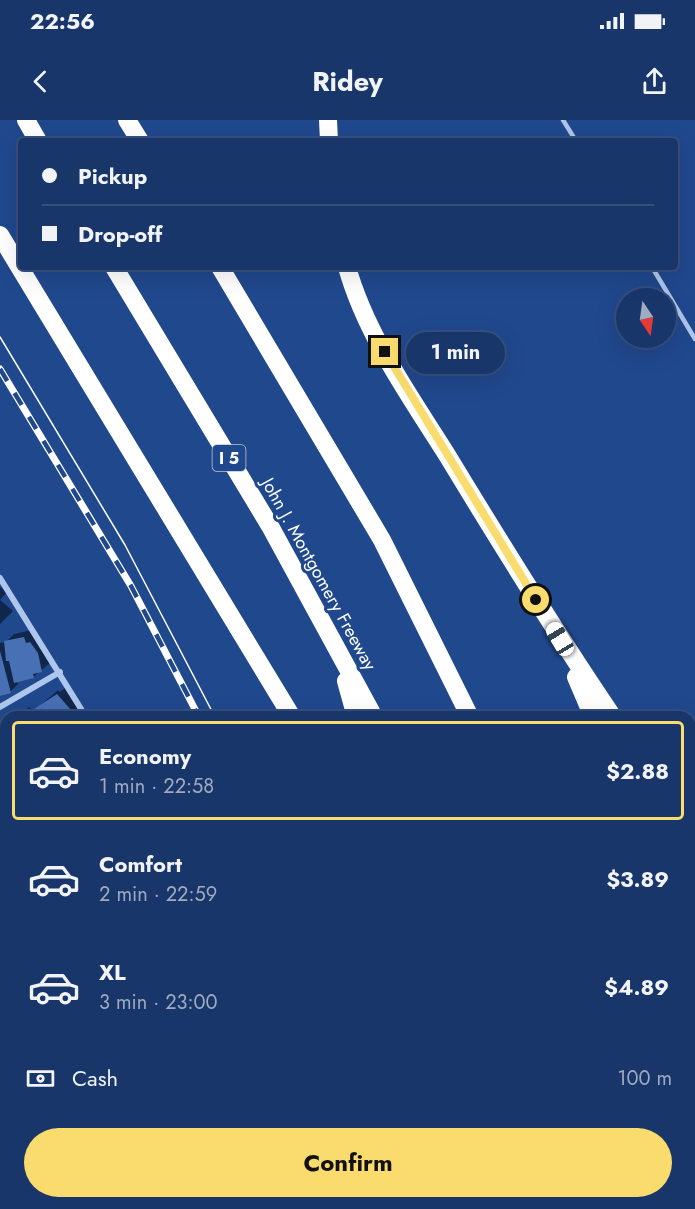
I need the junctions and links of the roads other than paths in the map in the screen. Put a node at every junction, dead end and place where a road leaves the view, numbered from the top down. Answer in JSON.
{"nodes":[{"id":1,"x":26,"y":120,"type":"edge"},
{"id":2,"x":127,"y":120,"type":"edge"},
{"id":3,"x":328,"y":120,"type":"edge"},
{"id":4,"x":563,"y":120,"type":"edge"},
{"id":5,"x":36,"y":138,"type":"edge"},
{"id":6,"x":138,"y":138,"type":"edge"},
{"id":7,"x":329,"y":138,"type":"edge"},
{"id":8,"x":574,"y":138,"type":"edge"},
{"id":9,"x":0,"y":235,"type":"edge"},
{"id":10,"x":18,"y":265,"type":"edge"},
{"id":11,"x":21,"y":270,"type":"edge"},
{"id":12,"x":116,"y":270,"type":"edge"},
{"id":13,"x":222,"y":270,"type":"edge"},
{"id":14,"x":348,"y":270,"type":"edge"},
{"id":15,"x":654,"y":270,"type":"edge"},
{"id":16,"x":695,"y":339,"type":"edge"},
{"id":17,"x":0,"y":578,"type":"edge"},
{"id":18,"x":560,"y":639,"type":"junction"},
{"id":19,"x":338,"y":653,"type":"junction"},
{"id":20,"x":60,"y":672,"type":"junction"},
{"id":21,"x":267,"y":676,"type":"junction"},
{"id":22,"x":0,"y":707,"type":"edge"},
{"id":23,"x":83,"y":711,"type":"edge"},
{"id":24,"x":280,"y":711,"type":"edge"},
{"id":25,"x":288,"y":711,"type":"edge"},
{"id":26,"x":354,"y":711,"type":"edge"},
{"id":27,"x":371,"y":711,"type":"edge"},
{"id":28,"x":467,"y":711,"type":"edge"},
{"id":29,"x":590,"y":711,"type":"edge"},
{"id":30,"x":609,"y":711,"type":"edge"}],
"edges":[{"from":1,"to":5,"type":"highway"},
{"from":2,"to":6,"type":"highway"},
{"from":3,"to":7,"type":"highway"},
{"from":4,"to":8,"type":"lane"},
{"from":9,"to":10,"type":"highway"},
{"from":11,"to":21,"type":"highway"},
{"from":12,"to":19,"type":"highway","name":"John J. Montgomery Freeway","number":"I 5"},
{"from":13,"to":28,"type":"highway"},
{"from":14,"to":18,"type":"highway"},
{"from":15,"to":16,"type":"lane"},
{"from":17,"to":20,"type":"street"},
{"from":18,"to":29,"type":"highway"},
{"from":18,"to":30,"type":"highway"},
{"from":19,"to":26,"type":"highway"},
{"from":19,"to":27,"type":"highway","name":"John J. Montgomery Freeway","number":"I 5"},
{"from":20,"to":22,"type":"street"},
{"from":20,"to":23,"type":"street"},
{"from":21,"to":24,"type":"highway"},
{"from":21,"to":25,"type":"highway"}]}
